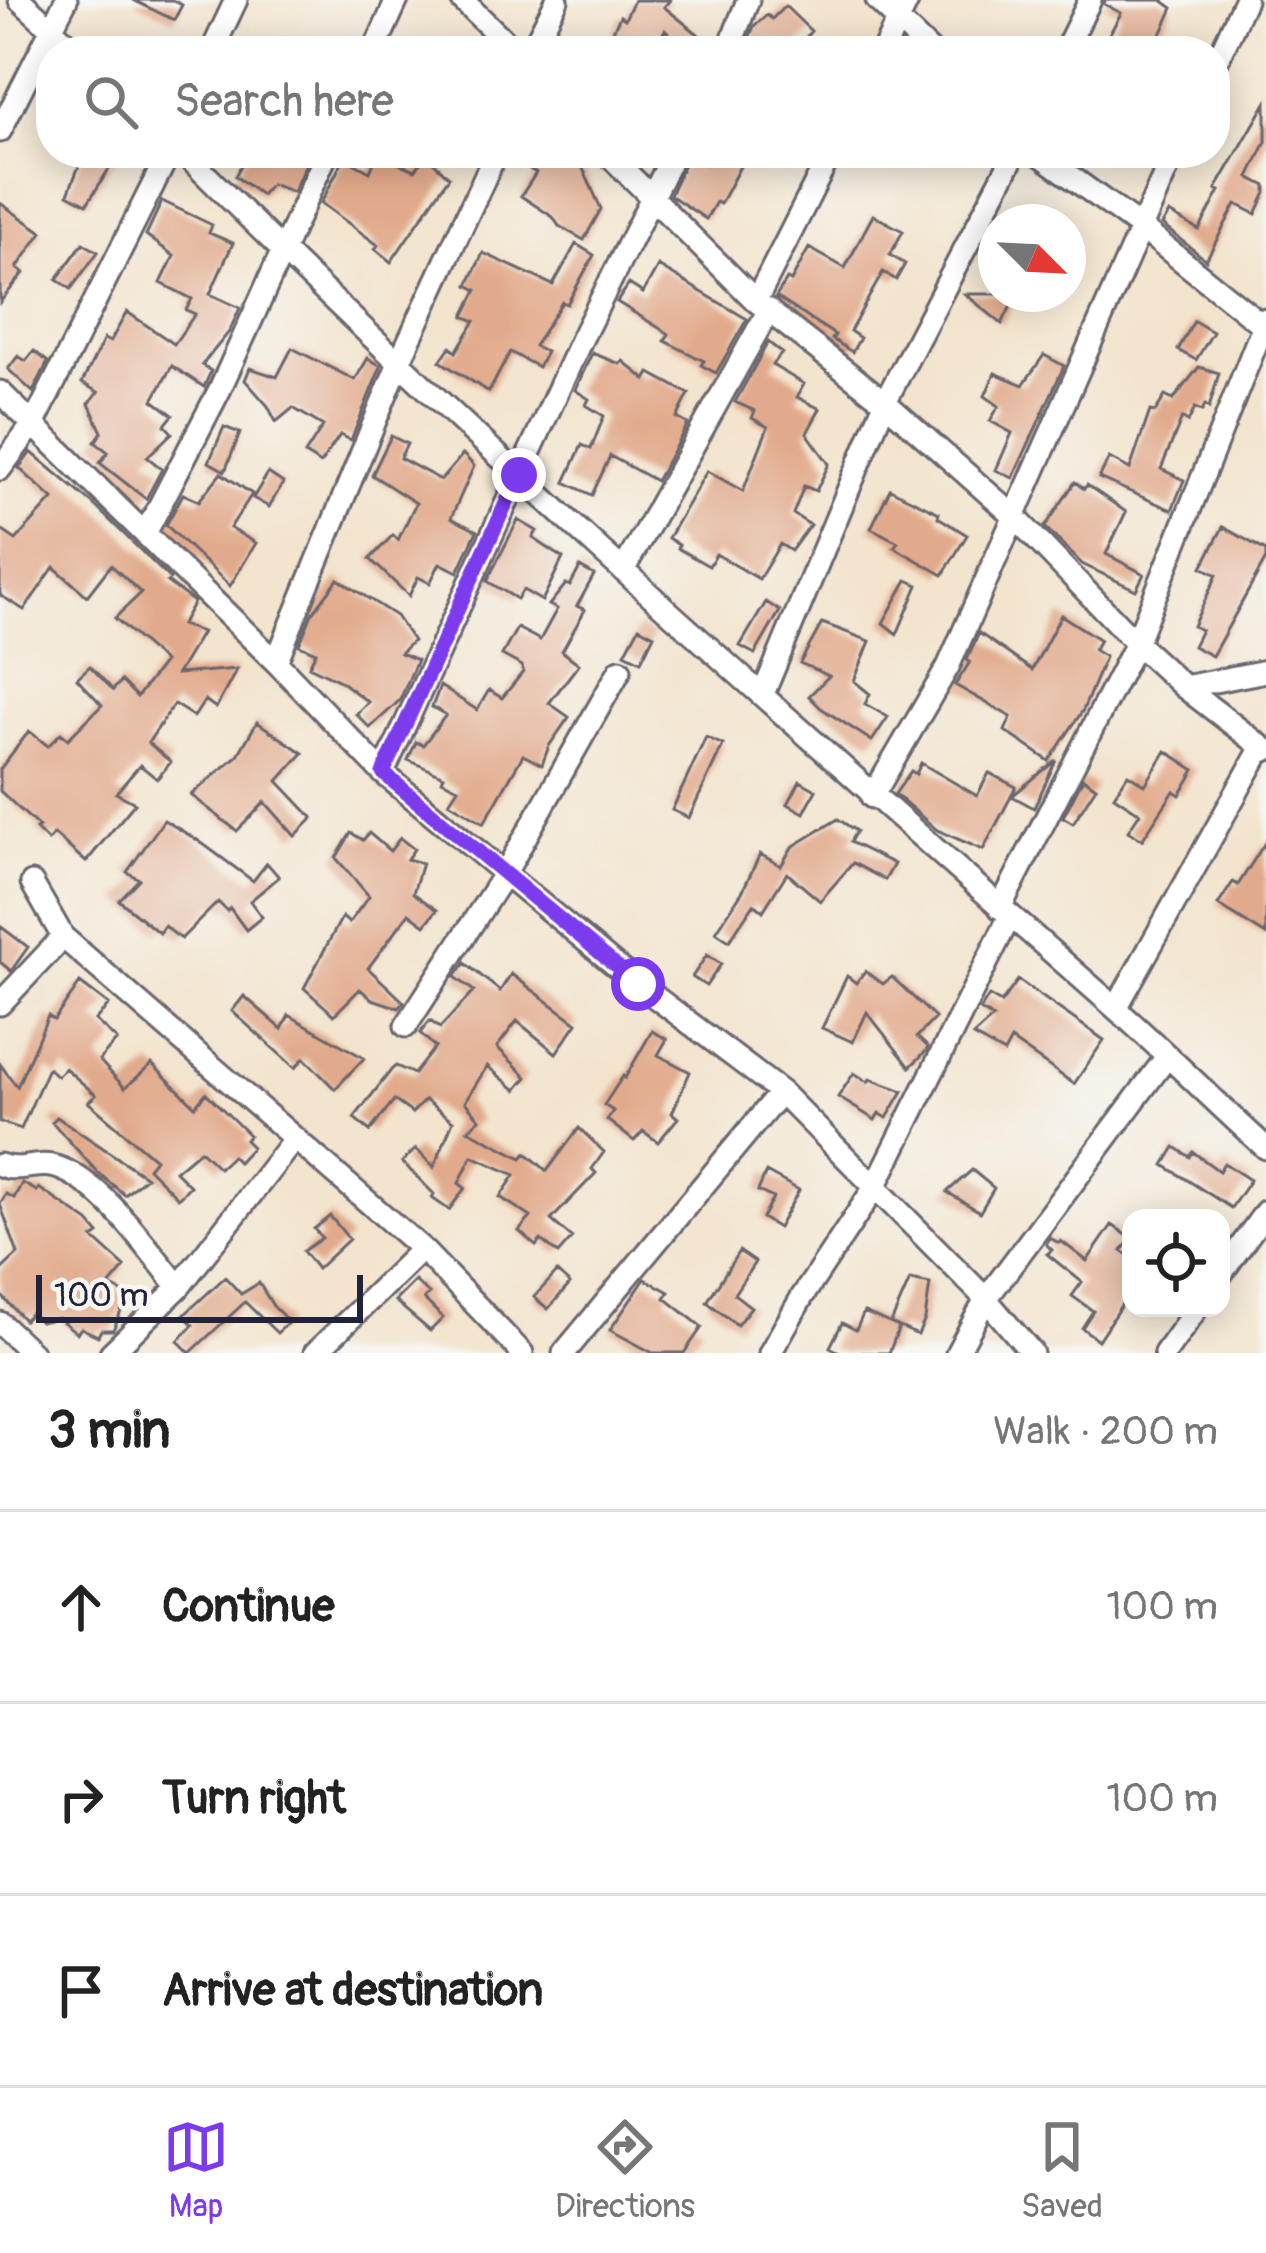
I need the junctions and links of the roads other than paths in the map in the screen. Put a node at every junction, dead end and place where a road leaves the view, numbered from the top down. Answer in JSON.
{"nodes":[{"id":1,"x":20,"y":0,"type":"edge"},
{"id":2,"x":66,"y":0,"type":"edge"},
{"id":3,"x":236,"y":0,"type":"edge"},
{"id":4,"x":397,"y":0,"type":"edge"},
{"id":5,"x":462,"y":0,"type":"edge"},
{"id":6,"x":557,"y":0,"type":"edge"},
{"id":7,"x":748,"y":0,"type":"edge"},
{"id":8,"x":878,"y":0,"type":"edge"},
{"id":9,"x":1090,"y":0,"type":"edge"},
{"id":10,"x":1245,"y":0,"type":"edge"},
{"id":11,"x":903,"y":10,"type":"edge"},
{"id":12,"x":53,"y":30,"type":"junction"},
{"id":13,"x":50,"y":36,"type":"edge"},
{"id":14,"x":60,"y":36,"type":"edge"},
{"id":15,"x":219,"y":36,"type":"edge"},
{"id":16,"x":381,"y":36,"type":"edge"},
{"id":17,"x":499,"y":36,"type":"edge"},
{"id":18,"x":539,"y":36,"type":"edge"},
{"id":19,"x":734,"y":36,"type":"edge"},
{"id":20,"x":920,"y":36,"type":"edge"},
{"id":21,"x":1072,"y":36,"type":"edge"},
{"id":22,"x":1228,"y":36,"type":"edge"},
{"id":23,"x":36,"y":62,"type":"edge"},
{"id":24,"x":0,"y":130,"type":"edge"},
{"id":25,"x":162,"y":168,"type":"edge"},
{"id":26,"x":199,"y":168,"type":"edge"},
{"id":27,"x":320,"y":168,"type":"edge"},
{"id":28,"x":489,"y":168,"type":"edge"},
{"id":29,"x":622,"y":168,"type":"edge"},
{"id":30,"x":666,"y":168,"type":"edge"},
{"id":31,"x":824,"y":168,"type":"edge"},
{"id":32,"x":1007,"y":168,"type":"edge"},
{"id":33,"x":1059,"y":168,"type":"edge"},
{"id":34,"x":1167,"y":168,"type":"edge"},
{"id":35,"x":650,"y":197,"type":"junction"},
{"id":36,"x":1140,"y":226,"type":"junction"},
{"id":37,"x":281,"y":251,"type":"junction"},
{"id":38,"x":763,"y":306,"type":"junction"},
{"id":39,"x":1265,"y":324,"type":"edge"},
{"id":40,"x":400,"y":360,"type":"junction"},
{"id":41,"x":0,"y":392,"type":"edge"},
{"id":42,"x":885,"y":402,"type":"junction"},
{"id":43,"x":34,"y":423,"type":"junction"},
{"id":44,"x":0,"y":469,"type":"edge"},
{"id":45,"x":519,"y":475,"type":"junction"},
{"id":46,"x":1015,"y":517,"type":"junction"},
{"id":47,"x":145,"y":534,"type":"junction"},
{"id":48,"x":624,"y":569,"type":"junction"},
{"id":49,"x":1136,"y":644,"type":"junction"},
{"id":50,"x":276,"y":662,"type":"junction"},
{"id":51,"x":620,"y":670,"type":"dead end"},
{"id":52,"x":1266,"y":671,"type":"edge"},
{"id":53,"x":1184,"y":687,"type":"junction"},
{"id":54,"x":763,"y":694,"type":"junction"},
{"id":55,"x":1264,"y":748,"type":"edge"},
{"id":56,"x":383,"y":773,"type":"junction"},
{"id":57,"x":872,"y":797,"type":"junction"},
{"id":58,"x":505,"y":873,"type":"junction"},
{"id":59,"x":32,"y":883,"type":"dead end"},
{"id":60,"x":1005,"y":913,"type":"junction"},
{"id":61,"x":63,"y":937,"type":"junction"},
{"id":62,"x":0,"y":1004,"type":"edge"},
{"id":63,"x":1115,"y":1008,"type":"junction"},
{"id":64,"x":406,"y":1027,"type":"dead end"},
{"id":65,"x":1166,"y":1058,"type":"junction"},
{"id":66,"x":781,"y":1092,"type":"junction"},
{"id":67,"x":295,"y":1138,"type":"junction"},
{"id":68,"x":1266,"y":1148,"type":"edge"},
{"id":69,"x":0,"y":1166,"type":"edge"},
{"id":70,"x":875,"y":1187,"type":"junction"},
{"id":71,"x":1266,"y":1211,"type":"edge"},
{"id":72,"x":422,"y":1249,"type":"junction"},
{"id":73,"x":1230,"y":1261,"type":"edge"},
{"id":74,"x":178,"y":1287,"type":"junction"},
{"id":75,"x":986,"y":1300,"type":"junction"},
{"id":76,"x":1191,"y":1317,"type":"edge"},
{"id":77,"x":0,"y":1323,"type":"edge"},
{"id":78,"x":32,"y":1353,"type":"edge"},
{"id":79,"x":111,"y":1353,"type":"edge"},
{"id":80,"x":315,"y":1353,"type":"edge"},
{"id":81,"x":522,"y":1353,"type":"edge"},
{"id":82,"x":564,"y":1353,"type":"edge"},
{"id":83,"x":770,"y":1353,"type":"edge"},
{"id":84,"x":956,"y":1353,"type":"edge"},
{"id":85,"x":1033,"y":1353,"type":"edge"},
{"id":86,"x":1165,"y":1353,"type":"edge"}],
"edges":[{"from":1,"to":12,"type":"street"},
{"from":2,"to":12,"type":"street"},
{"from":3,"to":15,"type":"street"},
{"from":4,"to":16,"type":"street"},
{"from":5,"to":17,"type":"street"},
{"from":6,"to":18,"type":"street"},
{"from":7,"to":19,"type":"street"},
{"from":8,"to":11,"type":"street"},
{"from":9,"to":21,"type":"street"},
{"from":10,"to":22,"type":"street"},
{"from":11,"to":20,"type":"street"},
{"from":12,"to":13,"type":"street"},
{"from":12,"to":14,"type":"street"},
{"from":23,"to":24,"type":"street"},
{"from":25,"to":43,"type":"street"},
{"from":26,"to":37,"type":"street"},
{"from":27,"to":37,"type":"street"},
{"from":28,"to":40,"type":"street"},
{"from":29,"to":35,"type":"street"},
{"from":30,"to":35,"type":"street"},
{"from":31,"to":38,"type":"street"},
{"from":32,"to":42,"type":"street"},
{"from":33,"to":36,"type":"street"},
{"from":34,"to":36,"type":"street"},
{"from":35,"to":38,"type":"street"},
{"from":35,"to":45,"type":"street"},
{"from":36,"to":39,"type":"street"},
{"from":36,"to":46,"type":"street"},
{"from":37,"to":40,"type":"street"},
{"from":37,"to":47,"type":"street"},
{"from":38,"to":42,"type":"street"},
{"from":38,"to":48,"type":"street"},
{"from":39,"to":49,"type":"street"},
{"from":40,"to":45,"type":"street"},
{"from":40,"to":50,"type":"street"},
{"from":41,"to":43,"type":"street"},
{"from":42,"to":46,"type":"street"},
{"from":42,"to":54,"type":"street"},
{"from":43,"to":44,"type":"street"},
{"from":43,"to":47,"type":"street"},
{"from":45,"to":48,"type":"street"},
{"from":45,"to":56,"type":"street"},
{"from":46,"to":49,"type":"street"},
{"from":46,"to":57,"type":"street"},
{"from":47,"to":50,"type":"street"},
{"from":48,"to":54,"type":"street"},
{"from":49,"to":53,"type":"street"},
{"from":49,"to":60,"type":"street"},
{"from":50,"to":56,"type":"street"},
{"from":51,"to":58,"type":"street"},
{"from":52,"to":53,"type":"street"},
{"from":53,"to":55,"type":"street"},
{"from":54,"to":57,"type":"street"},
{"from":55,"to":63,"type":"street"},
{"from":56,"to":58,"type":"street"},
{"from":57,"to":60,"type":"street"},
{"from":58,"to":64,"type":"street"},
{"from":58,"to":66,"type":"street"},
{"from":59,"to":61,"type":"street"},
{"from":60,"to":63,"type":"street"},
{"from":60,"to":70,"type":"street"},
{"from":61,"to":62,"type":"street"},
{"from":61,"to":67,"type":"street"},
{"from":63,"to":65,"type":"street"},
{"from":65,"to":68,"type":"street"},
{"from":65,"to":75,"type":"street"},
{"from":66,"to":70,"type":"street"},
{"from":66,"to":82,"type":"street"},
{"from":67,"to":72,"type":"street"},
{"from":67,"to":74,"type":"street"},
{"from":69,"to":74,"type":"street"},
{"from":70,"to":75,"type":"street"},
{"from":70,"to":83,"type":"street"},
{"from":71,"to":73,"type":"street"},
{"from":72,"to":80,"type":"street"},
{"from":72,"to":81,"type":"street"},
{"from":74,"to":79,"type":"street"},
{"from":75,"to":84,"type":"street"},
{"from":75,"to":85,"type":"street"},
{"from":76,"to":86,"type":"street"},
{"from":77,"to":78,"type":"street"}]}
